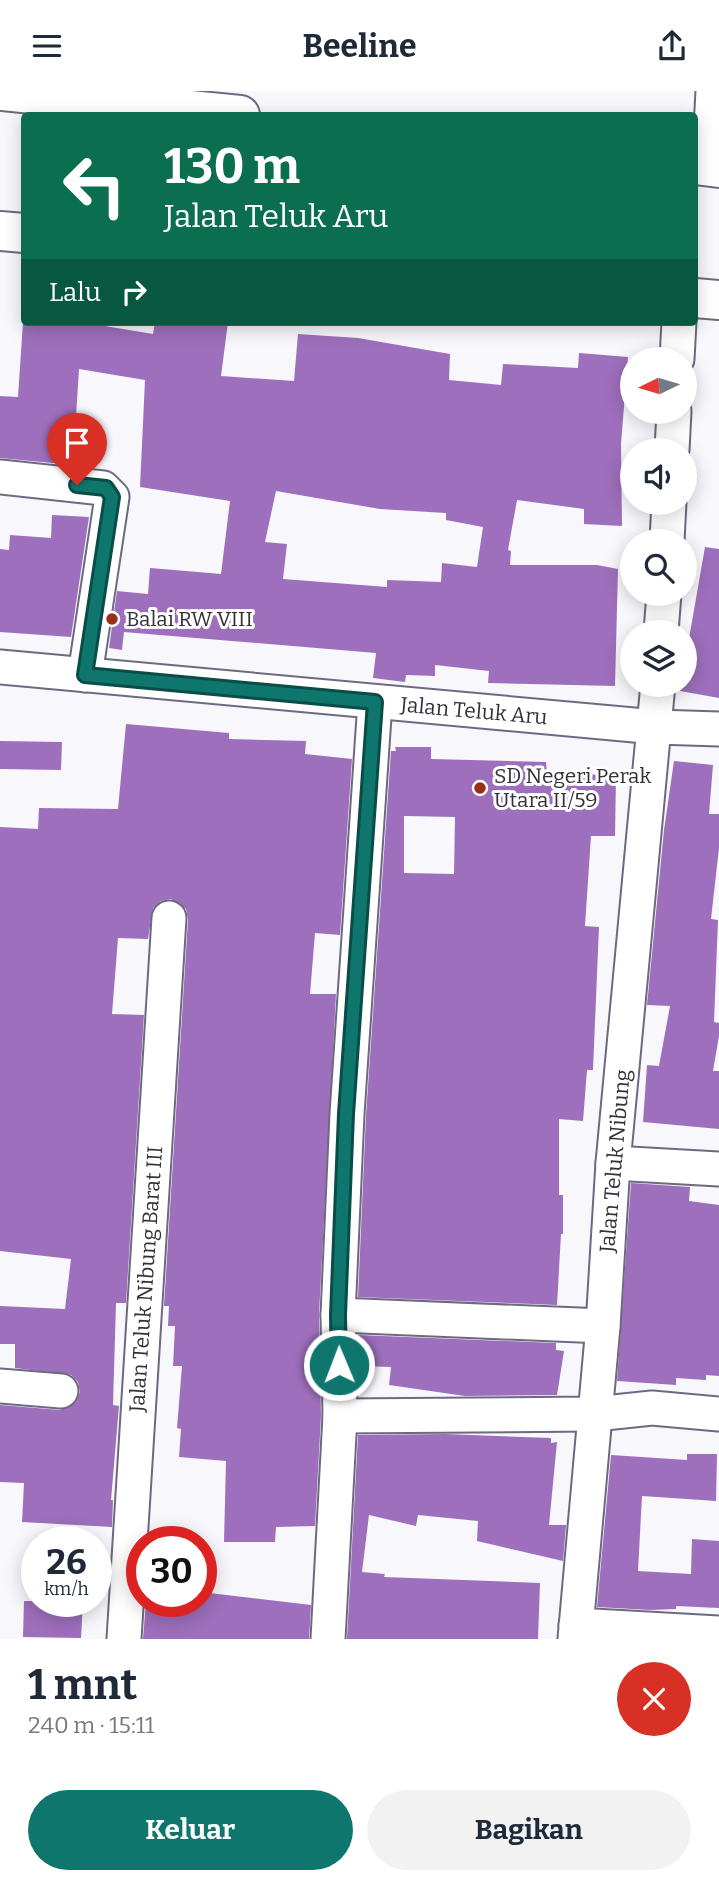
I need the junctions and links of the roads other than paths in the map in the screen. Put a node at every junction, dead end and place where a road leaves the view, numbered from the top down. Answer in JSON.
{"nodes":[{"id":1,"x":2,"y":91,"type":"edge"},
{"id":2,"x":713,"y":91,"type":"edge"},
{"id":3,"x":60,"y":106,"type":"edge"},
{"id":4,"x":180,"y":112,"type":"edge"},
{"id":5,"x":708,"y":167,"type":"edge"},
{"id":6,"x":0,"y":231,"type":"edge"},
{"id":7,"x":21,"y":233,"type":"edge"},
{"id":8,"x":698,"y":298,"type":"edge"},
{"id":9,"x":719,"y":300,"type":"edge"},
{"id":10,"x":679,"y":326,"type":"edge"},
{"id":11,"x":678,"y":347,"type":"edge"},
{"id":12,"x":0,"y":477,"type":"edge"},
{"id":13,"x":0,"y":667,"type":"edge"},
{"id":14,"x":85,"y":675,"type":"junction"},
{"id":15,"x":657,"y":697,"type":"edge"},
{"id":16,"x":375,"y":702,"type":"junction"},
{"id":17,"x":656,"y":727,"type":"junction"},
{"id":18,"x":719,"y":729,"type":"edge"},
{"id":19,"x":169,"y":918,"type":"dead end"},
{"id":20,"x":613,"y":1163,"type":"junction"},
{"id":21,"x":719,"y":1169,"type":"edge"},
{"id":22,"x":338,"y":1315,"type":"junction"},
{"id":23,"x":603,"y":1326,"type":"junction"},
{"id":24,"x":0,"y":1386,"type":"edge"},
{"id":25,"x":61,"y":1391,"type":"dead end"},
{"id":26,"x":595,"y":1414,"type":"junction"},
{"id":27,"x":719,"y":1414,"type":"edge"},
{"id":28,"x":340,"y":1416,"type":"junction"},
{"id":29,"x":576,"y":1632,"type":"edge"},
{"id":30,"x":719,"y":1633,"type":"edge"},
{"id":31,"x":124,"y":1639,"type":"edge"},
{"id":32,"x":328,"y":1639,"type":"edge"}],
"edges":[{"from":1,"to":3,"type":"highway"},
{"from":2,"to":5,"type":"street"},
{"from":3,"to":4,"type":"highway"},
{"from":6,"to":7,"type":"highway"},
{"from":8,"to":9,"type":"highway"},
{"from":10,"to":11,"type":"street"},
{"from":12,"to":14,"type":"street"},
{"from":13,"to":14,"type":"street","name":"Jalan Teluk Aru"},
{"from":14,"to":16,"type":"street","name":"Jalan Teluk Aru"},
{"from":15,"to":17,"type":"street","name":"Jalan Teluk Nibung"},
{"from":16,"to":17,"type":"street","name":"Jalan Teluk Aru"},
{"from":16,"to":22,"type":"street"},
{"from":17,"to":18,"type":"street","name":"Jalan Teluk Aru"},
{"from":17,"to":20,"type":"street","name":"Jalan Teluk Nibung"},
{"from":19,"to":31,"type":"street","name":"Jalan Teluk Nibung Barat III"},
{"from":20,"to":21,"type":"street"},
{"from":20,"to":23,"type":"street","name":"Jalan Teluk Nibung"},
{"from":22,"to":23,"type":"street"},
{"from":22,"to":28,"type":"street"},
{"from":23,"to":26,"type":"street","name":"Jalan Teluk Nibung"},
{"from":24,"to":25,"type":"street"},
{"from":26,"to":27,"type":"street"},
{"from":26,"to":28,"type":"street"},
{"from":26,"to":29,"type":"street","name":"Jalan Teluk Nibung"},
{"from":28,"to":32,"type":"street"},
{"from":29,"to":30,"type":"street"}]}
